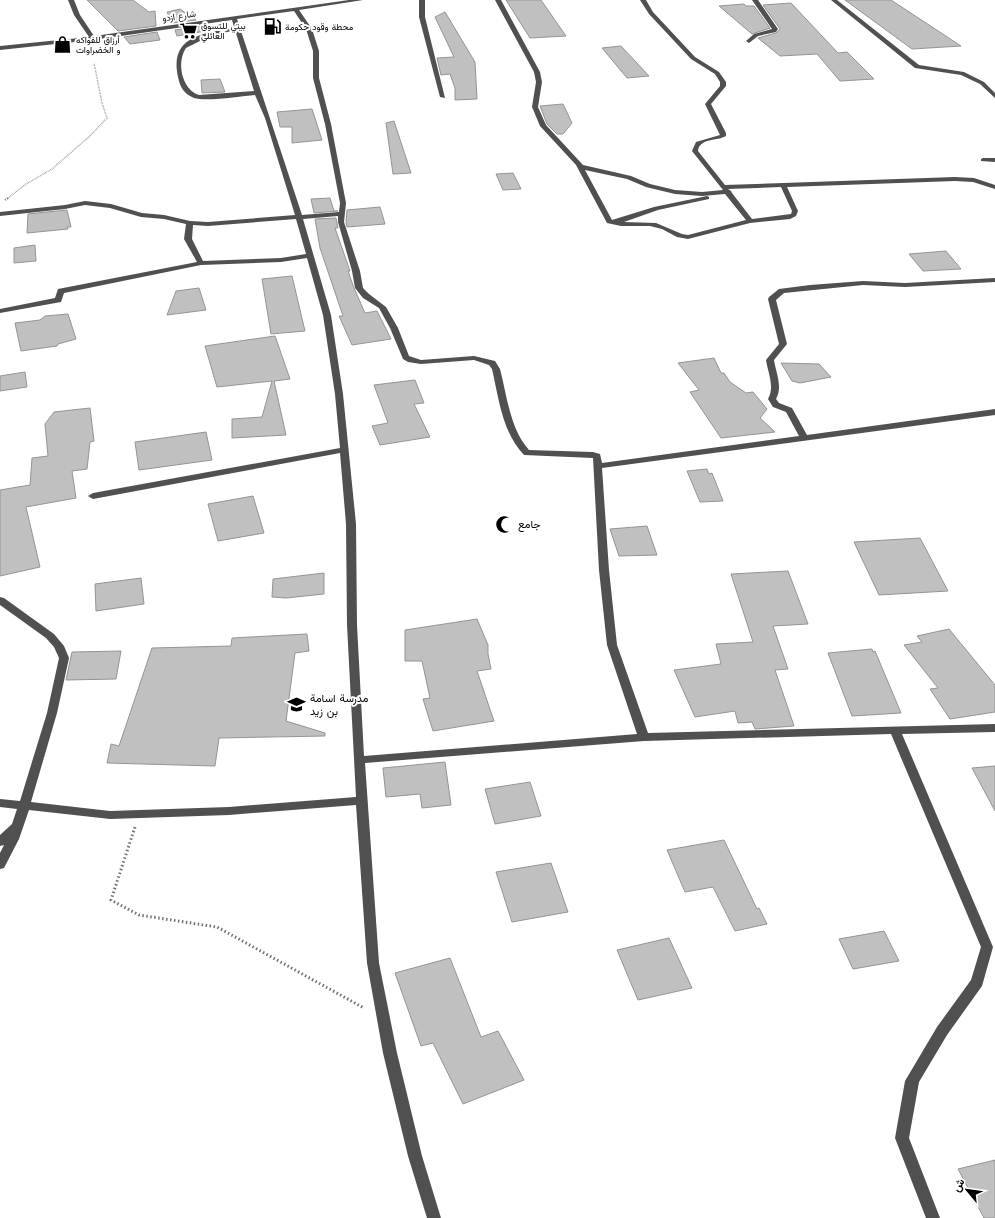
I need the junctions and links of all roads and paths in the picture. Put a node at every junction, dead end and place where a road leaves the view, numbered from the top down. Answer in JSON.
{"nodes":[{"id":1,"x":71,"y":0,"type":"edge"},
{"id":2,"x":360,"y":0,"type":"edge"},
{"id":3,"x":422,"y":0,"type":"edge"},
{"id":4,"x":498,"y":0,"type":"edge"},
{"id":5,"x":643,"y":0,"type":"edge"},
{"id":6,"x":754,"y":0,"type":"edge"},
{"id":7,"x":834,"y":0,"type":"edge"},
{"id":8,"x":294,"y":9,"type":"junction"},
{"id":9,"x":234,"y":18,"type":"junction"},
{"id":10,"x":238,"y":28,"type":"junction"},
{"id":11,"x":93,"y":38,"type":"junction"},
{"id":12,"x":749,"y":41,"type":"dead end"},
{"id":13,"x":0,"y":48,"type":"edge"},
{"id":14,"x":94,"y":64,"type":"dead end"},
{"id":15,"x":258,"y":93,"type":"junction"},
{"id":16,"x":995,"y":96,"type":"edge"},
{"id":17,"x":443,"y":97,"type":"dead end"},
{"id":18,"x":983,"y":160,"type":"dead end"},
{"id":19,"x":995,"y":160,"type":"edge"},
{"id":20,"x":580,"y":167,"type":"junction"},
{"id":21,"x":783,"y":185,"type":"junction"},
{"id":22,"x":995,"y":186,"type":"edge"},
{"id":23,"x":727,"y":190,"type":"junction"},
{"id":24,"x":4,"y":201,"type":"dead end"},
{"id":25,"x":0,"y":214,"type":"edge"},
{"id":26,"x":341,"y":214,"type":"junction"},
{"id":27,"x":299,"y":217,"type":"junction"},
{"id":28,"x":750,"y":221,"type":"junction"},
{"id":29,"x":190,"y":223,"type":"junction"},
{"id":30,"x":612,"y":223,"type":"junction"},
{"id":31,"x":310,"y":255,"type":"junction"},
{"id":32,"x":201,"y":263,"type":"junction"},
{"id":33,"x":995,"y":280,"type":"edge"},
{"id":34,"x":0,"y":310,"type":"edge"},
{"id":35,"x":995,"y":412,"type":"edge"},
{"id":36,"x":804,"y":438,"type":"junction"},
{"id":37,"x":344,"y":450,"type":"junction"},
{"id":38,"x":598,"y":466,"type":"junction"},
{"id":39,"x":93,"y":496,"type":"dead end"},
{"id":40,"x":0,"y":600,"type":"edge"},
{"id":41,"x":995,"y":728,"type":"edge"},
{"id":42,"x":894,"y":731,"type":"junction"},
{"id":43,"x":644,"y":737,"type":"junction"},
{"id":44,"x":359,"y":760,"type":"junction"},
{"id":45,"x":363,"y":800,"type":"junction"},
{"id":46,"x":0,"y":803,"type":"edge"},
{"id":47,"x":24,"y":806,"type":"junction"},
{"id":48,"x":139,"y":814,"type":"junction"},
{"id":49,"x":18,"y":825,"type":"junction"},
{"id":50,"x":0,"y":842,"type":"edge"},
{"id":51,"x":0,"y":864,"type":"edge"},
{"id":52,"x":383,"y":1018,"type":"junction"},
{"id":53,"x":434,"y":1218,"type":"edge"},
{"id":54,"x":933,"y":1218,"type":"edge"}],
"edges":[{"from":1,"to":11,"type":"street"},
{"from":2,"to":8,"type":"street","name":"شارع ازدو"},
{"from":3,"to":17,"type":"street"},
{"from":4,"to":20,"type":"street"},
{"from":5,"to":23,"type":"street"},
{"from":6,"to":12,"type":"street"},
{"from":7,"to":16,"type":"street"},
{"from":8,"to":9,"type":"street","name":"شارع ازدو"},
{"from":8,"to":26,"type":"street"},
{"from":9,"to":10,"type":"street"},
{"from":9,"to":11,"type":"street","name":"شارع ازدو"},
{"from":10,"to":15,"type":"street"},
{"from":10,"to":15,"type":"street"},
{"from":11,"to":13,"type":"street","name":"شارع ازدو"},
{"from":14,"to":24,"type":"path"},
{"from":15,"to":27,"type":"street"},
{"from":18,"to":19,"type":"street"},
{"from":20,"to":23,"type":"street"},
{"from":20,"to":30,"type":"street"},
{"from":21,"to":22,"type":"street"},
{"from":21,"to":23,"type":"street"},
{"from":21,"to":28,"type":"street"},
{"from":23,"to":28,"type":"street"},
{"from":23,"to":30,"type":"street"},
{"from":25,"to":29,"type":"street"},
{"from":26,"to":27,"type":"street"},
{"from":26,"to":38,"type":"street"},
{"from":27,"to":29,"type":"street"},
{"from":27,"to":31,"type":"street"},
{"from":28,"to":30,"type":"street"},
{"from":29,"to":32,"type":"street"},
{"from":31,"to":32,"type":"street"},
{"from":31,"to":37,"type":"street"},
{"from":32,"to":34,"type":"street"},
{"from":33,"to":36,"type":"street"},
{"from":35,"to":36,"type":"street"},
{"from":36,"to":38,"type":"street"},
{"from":37,"to":39,"type":"street"},
{"from":37,"to":44,"type":"street"},
{"from":38,"to":43,"type":"street"},
{"from":40,"to":47,"type":"street"},
{"from":41,"to":42,"type":"street"},
{"from":42,"to":43,"type":"street"},
{"from":42,"to":54,"type":"street"},
{"from":43,"to":44,"type":"street"},
{"from":44,"to":45,"type":"street"},
{"from":45,"to":48,"type":"street"},
{"from":45,"to":52,"type":"street"},
{"from":46,"to":47,"type":"street"},
{"from":47,"to":48,"type":"street"},
{"from":47,"to":49,"type":"street"},
{"from":48,"to":52,"type":"path"},
{"from":49,"to":50,"type":"street"},
{"from":49,"to":51,"type":"street"},
{"from":52,"to":53,"type":"street"}]}
